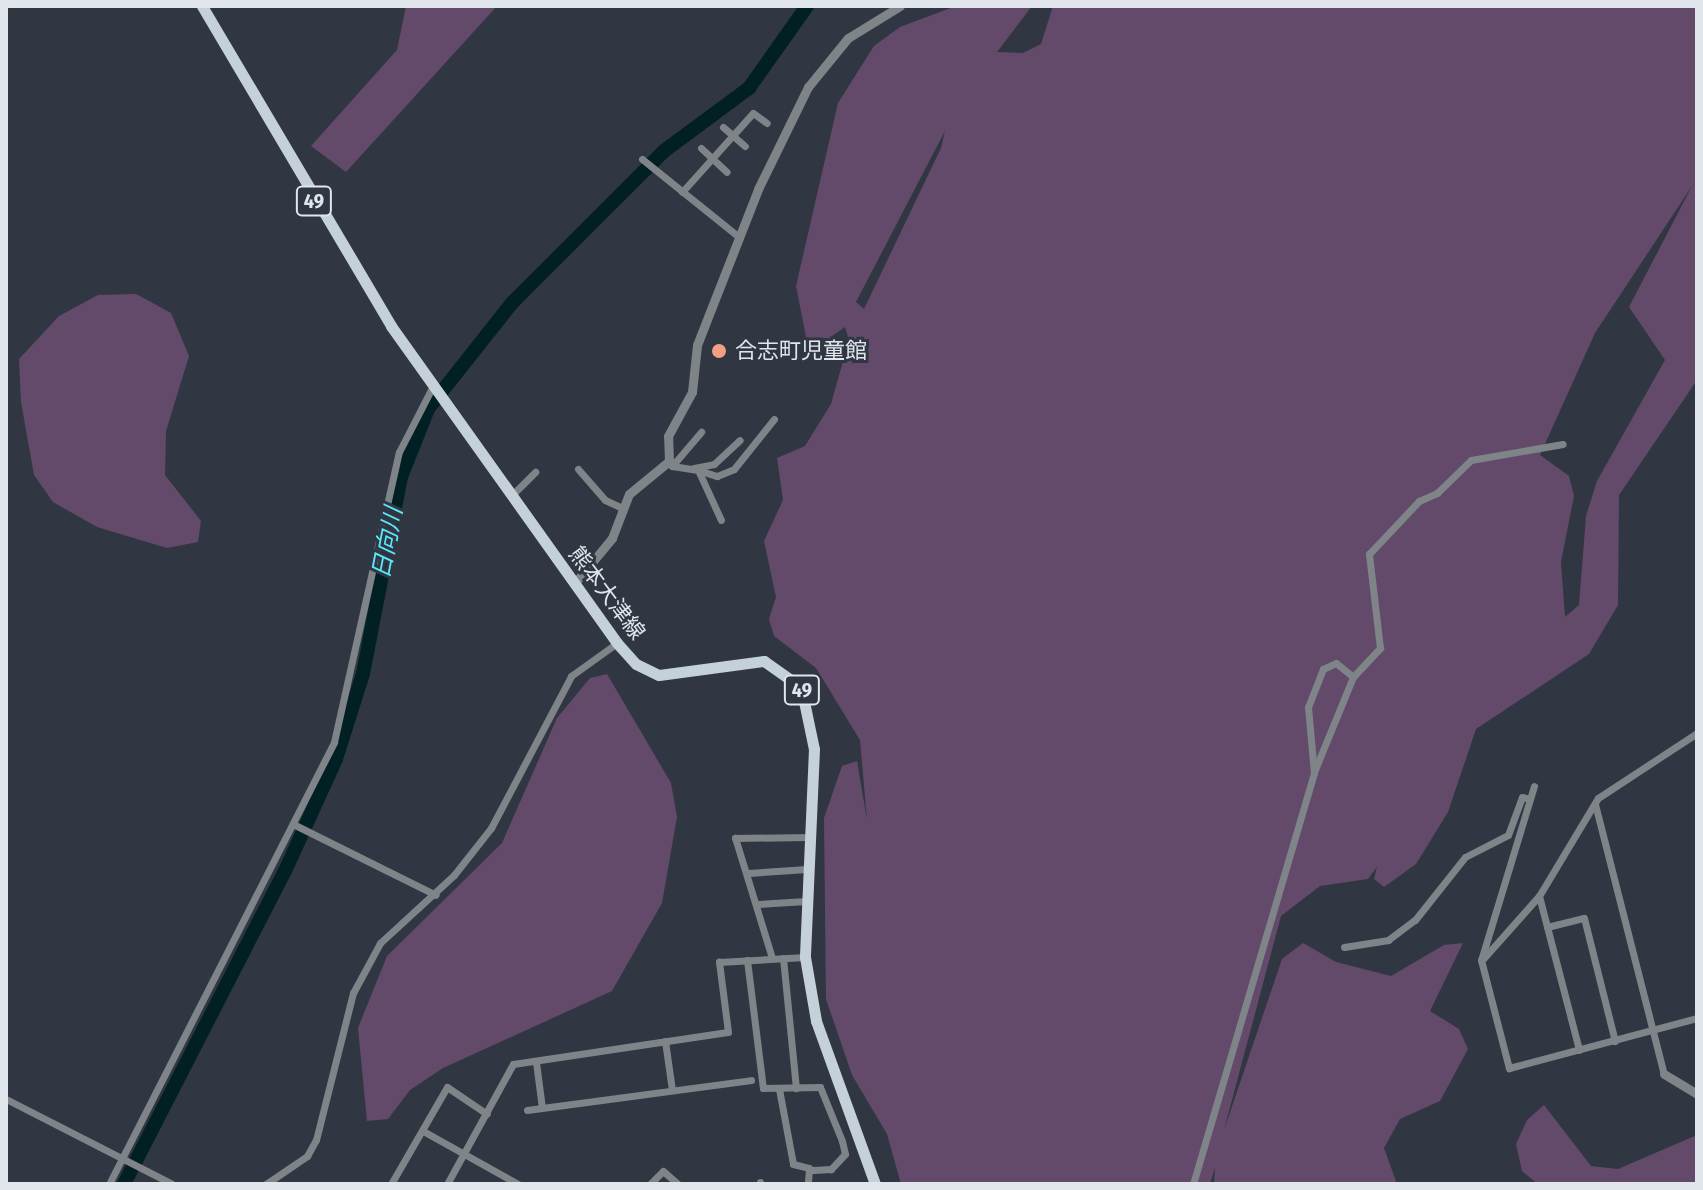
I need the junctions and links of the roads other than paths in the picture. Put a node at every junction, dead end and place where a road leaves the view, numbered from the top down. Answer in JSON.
{"nodes":[{"id":1,"x":202,"y":6,"type":"edge"},
{"id":2,"x":900,"y":6,"type":"edge"},
{"id":3,"x":767,"y":123,"type":"dead end"},
{"id":4,"x":723,"y":127,"type":"dead end"},
{"id":5,"x":734,"y":136,"type":"junction"},
{"id":6,"x":745,"y":146,"type":"dead end"},
{"id":7,"x":701,"y":148,"type":"dead end"},
{"id":8,"x":642,"y":159,"type":"dead end"},
{"id":9,"x":713,"y":159,"type":"junction"},
{"id":10,"x":727,"y":172,"type":"dead end"},
{"id":11,"x":682,"y":192,"type":"junction"},
{"id":12,"x":739,"y":237,"type":"junction"},
{"id":13,"x":436,"y":386,"type":"junction"},
{"id":14,"x":774,"y":419,"type":"dead end"},
{"id":15,"x":701,"y":432,"type":"dead end"},
{"id":16,"x":740,"y":440,"type":"dead end"},
{"id":17,"x":1563,"y":444,"type":"dead end"},
{"id":18,"x":669,"y":466,"type":"junction"},
{"id":19,"x":578,"y":469,"type":"dead end"},
{"id":20,"x":696,"y":469,"type":"junction"},
{"id":21,"x":535,"y":472,"type":"dead end"},
{"id":22,"x":512,"y":495,"type":"junction"},
{"id":23,"x":622,"y":508,"type":"junction"},
{"id":24,"x":721,"y":520,"type":"dead end"},
{"id":25,"x":574,"y":584,"type":"junction"},
{"id":26,"x":617,"y":643,"type":"junction"},
{"id":27,"x":1353,"y":677,"type":"junction"},
{"id":28,"x":1697,"y":733,"type":"edge"},
{"id":29,"x":1314,"y":774,"type":"junction"},
{"id":30,"x":1534,"y":786,"type":"dead end"},
{"id":31,"x":1530,"y":799,"type":"junction"},
{"id":32,"x":1595,"y":804,"type":"junction"},
{"id":33,"x":295,"y":825,"type":"junction"},
{"id":34,"x":809,"y":837,"type":"junction"},
{"id":35,"x":807,"y":869,"type":"junction"},
{"id":36,"x":748,"y":873,"type":"junction"},
{"id":37,"x":436,"y":895,"type":"junction"},
{"id":38,"x":1539,"y":896,"type":"junction"},
{"id":39,"x":806,"y":901,"type":"junction"},
{"id":40,"x":758,"y":904,"type":"junction"},
{"id":41,"x":1547,"y":927,"type":"junction"},
{"id":42,"x":1344,"y":947,"type":"dead end"},
{"id":43,"x":805,"y":957,"type":"junction"},
{"id":44,"x":772,"y":958,"type":"junction"},
{"id":45,"x":783,"y":958,"type":"junction"},
{"id":46,"x":747,"y":960,"type":"junction"},
{"id":47,"x":1481,"y":960,"type":"junction"},
{"id":48,"x":1697,"y":1018,"type":"edge"},
{"id":49,"x":1653,"y":1032,"type":"junction"},
{"id":50,"x":665,"y":1041,"type":"junction"},
{"id":51,"x":1615,"y":1041,"type":"junction"},
{"id":52,"x":1579,"y":1050,"type":"junction"},
{"id":53,"x":536,"y":1062,"type":"junction"},
{"id":54,"x":1664,"y":1074,"type":"joint"},
{"id":55,"x":751,"y":1080,"type":"dead end"},
{"id":56,"x":796,"y":1088,"type":"junction"},
{"id":57,"x":779,"y":1089,"type":"junction"},
{"id":58,"x":672,"y":1090,"type":"junction"},
{"id":59,"x":1697,"y":1094,"type":"edge"},
{"id":60,"x":6,"y":1099,"type":"edge"},
{"id":61,"x":542,"y":1108,"type":"junction"},
{"id":62,"x":527,"y":1110,"type":"dead end"},
{"id":63,"x":487,"y":1114,"type":"junction"},
{"id":64,"x":423,"y":1131,"type":"junction"},
{"id":65,"x":465,"y":1153,"type":"junction"},
{"id":66,"x":125,"y":1158,"type":"junction"},
{"id":67,"x":809,"y":1170,"type":"junction"},
{"id":68,"x":109,"y":1184,"type":"edge"},
{"id":69,"x":172,"y":1184,"type":"edge"},
{"id":70,"x":266,"y":1184,"type":"edge"},
{"id":71,"x":391,"y":1184,"type":"edge"},
{"id":72,"x":447,"y":1184,"type":"edge"},
{"id":73,"x":518,"y":1184,"type":"edge"},
{"id":74,"x":650,"y":1184,"type":"edge"},
{"id":75,"x":678,"y":1184,"type":"edge"},
{"id":76,"x":808,"y":1184,"type":"edge"},
{"id":77,"x":875,"y":1184,"type":"edge"},
{"id":78,"x":1193,"y":1184,"type":"edge"}],
"edges":[{"from":1,"to":13,"type":"main road","name":"熊本大津線","number":"49"},
{"from":2,"to":12,"type":"street"},
{"from":3,"to":5,"type":"street"},
{"from":4,"to":5,"type":"street"},
{"from":5,"to":6,"type":"street"},
{"from":5,"to":9,"type":"street"},
{"from":7,"to":9,"type":"street"},
{"from":8,"to":11,"type":"street"},
{"from":9,"to":10,"type":"street"},
{"from":9,"to":11,"type":"street"},
{"from":11,"to":12,"type":"street"},
{"from":12,"to":18,"type":"street"},
{"from":13,"to":22,"type":"main road","name":"熊本大津線","number":"49"},
{"from":13,"to":33,"type":"street"},
{"from":14,"to":20,"type":"street"},
{"from":15,"to":18,"type":"street"},
{"from":16,"to":20,"type":"street"},
{"from":17,"to":27,"type":"street"},
{"from":18,"to":20,"type":"street"},
{"from":18,"to":23,"type":"street"},
{"from":19,"to":23,"type":"street"},
{"from":20,"to":24,"type":"street"},
{"from":21,"to":22,"type":"street"},
{"from":22,"to":25,"type":"main road","name":"熊本大津線","number":"49"},
{"from":23,"to":25,"type":"street"},
{"from":25,"to":26,"type":"main road","name":"熊本大津線","number":"49"},
{"from":26,"to":34,"type":"main road","name":"熊本大津線","number":"49"},
{"from":26,"to":37,"type":"street"},
{"from":27,"to":29,"type":"street"},
{"from":27,"to":29,"type":"street"},
{"from":28,"to":32,"type":"street"},
{"from":29,"to":78,"type":"street"},
{"from":30,"to":31,"type":"street"},
{"from":31,"to":42,"type":"street"},
{"from":31,"to":47,"type":"street"},
{"from":32,"to":38,"type":"street"},
{"from":32,"to":49,"type":"street"},
{"from":33,"to":37,"type":"street"},
{"from":33,"to":66,"type":"street"},
{"from":34,"to":35,"type":"main road","name":"熊本大津線","number":"49"},
{"from":34,"to":36,"type":"street"},
{"from":35,"to":36,"type":"street"},
{"from":35,"to":39,"type":"main road","name":"熊本大津線","number":"49"},
{"from":36,"to":40,"type":"street"},
{"from":37,"to":70,"type":"street"},
{"from":38,"to":41,"type":"street"},
{"from":38,"to":47,"type":"street"},
{"from":39,"to":40,"type":"street"},
{"from":39,"to":43,"type":"main road","name":"熊本大津線","number":"49"},
{"from":40,"to":44,"type":"street"},
{"from":41,"to":51,"type":"street"},
{"from":41,"to":52,"type":"street"},
{"from":43,"to":45,"type":"street"},
{"from":43,"to":77,"type":"main road","name":"熊本大津線","number":"49"},
{"from":44,"to":45,"type":"street"},
{"from":44,"to":46,"type":"street"},
{"from":45,"to":56,"type":"street"},
{"from":46,"to":50,"type":"street"},
{"from":46,"to":57,"type":"street"},
{"from":47,"to":52,"type":"street"},
{"from":48,"to":49,"type":"street"},
{"from":49,"to":51,"type":"street"},
{"from":49,"to":54,"type":"street"},
{"from":50,"to":53,"type":"street"},
{"from":50,"to":58,"type":"street"},
{"from":51,"to":52,"type":"street"},
{"from":53,"to":61,"type":"street"},
{"from":53,"to":63,"type":"street"},
{"from":54,"to":59,"type":"street"},
{"from":55,"to":58,"type":"street"},
{"from":56,"to":57,"type":"street"},
{"from":56,"to":67,"type":"street"},
{"from":57,"to":67,"type":"street"},
{"from":58,"to":61,"type":"street"},
{"from":60,"to":66,"type":"street"},
{"from":61,"to":62,"type":"street"},
{"from":63,"to":64,"type":"street"},
{"from":63,"to":65,"type":"street"},
{"from":64,"to":65,"type":"street"},
{"from":64,"to":71,"type":"street"},
{"from":65,"to":72,"type":"street"},
{"from":65,"to":73,"type":"street"},
{"from":66,"to":68,"type":"street"},
{"from":66,"to":69,"type":"street"},
{"from":67,"to":76,"type":"street"},
{"from":74,"to":75,"type":"street"}]}
